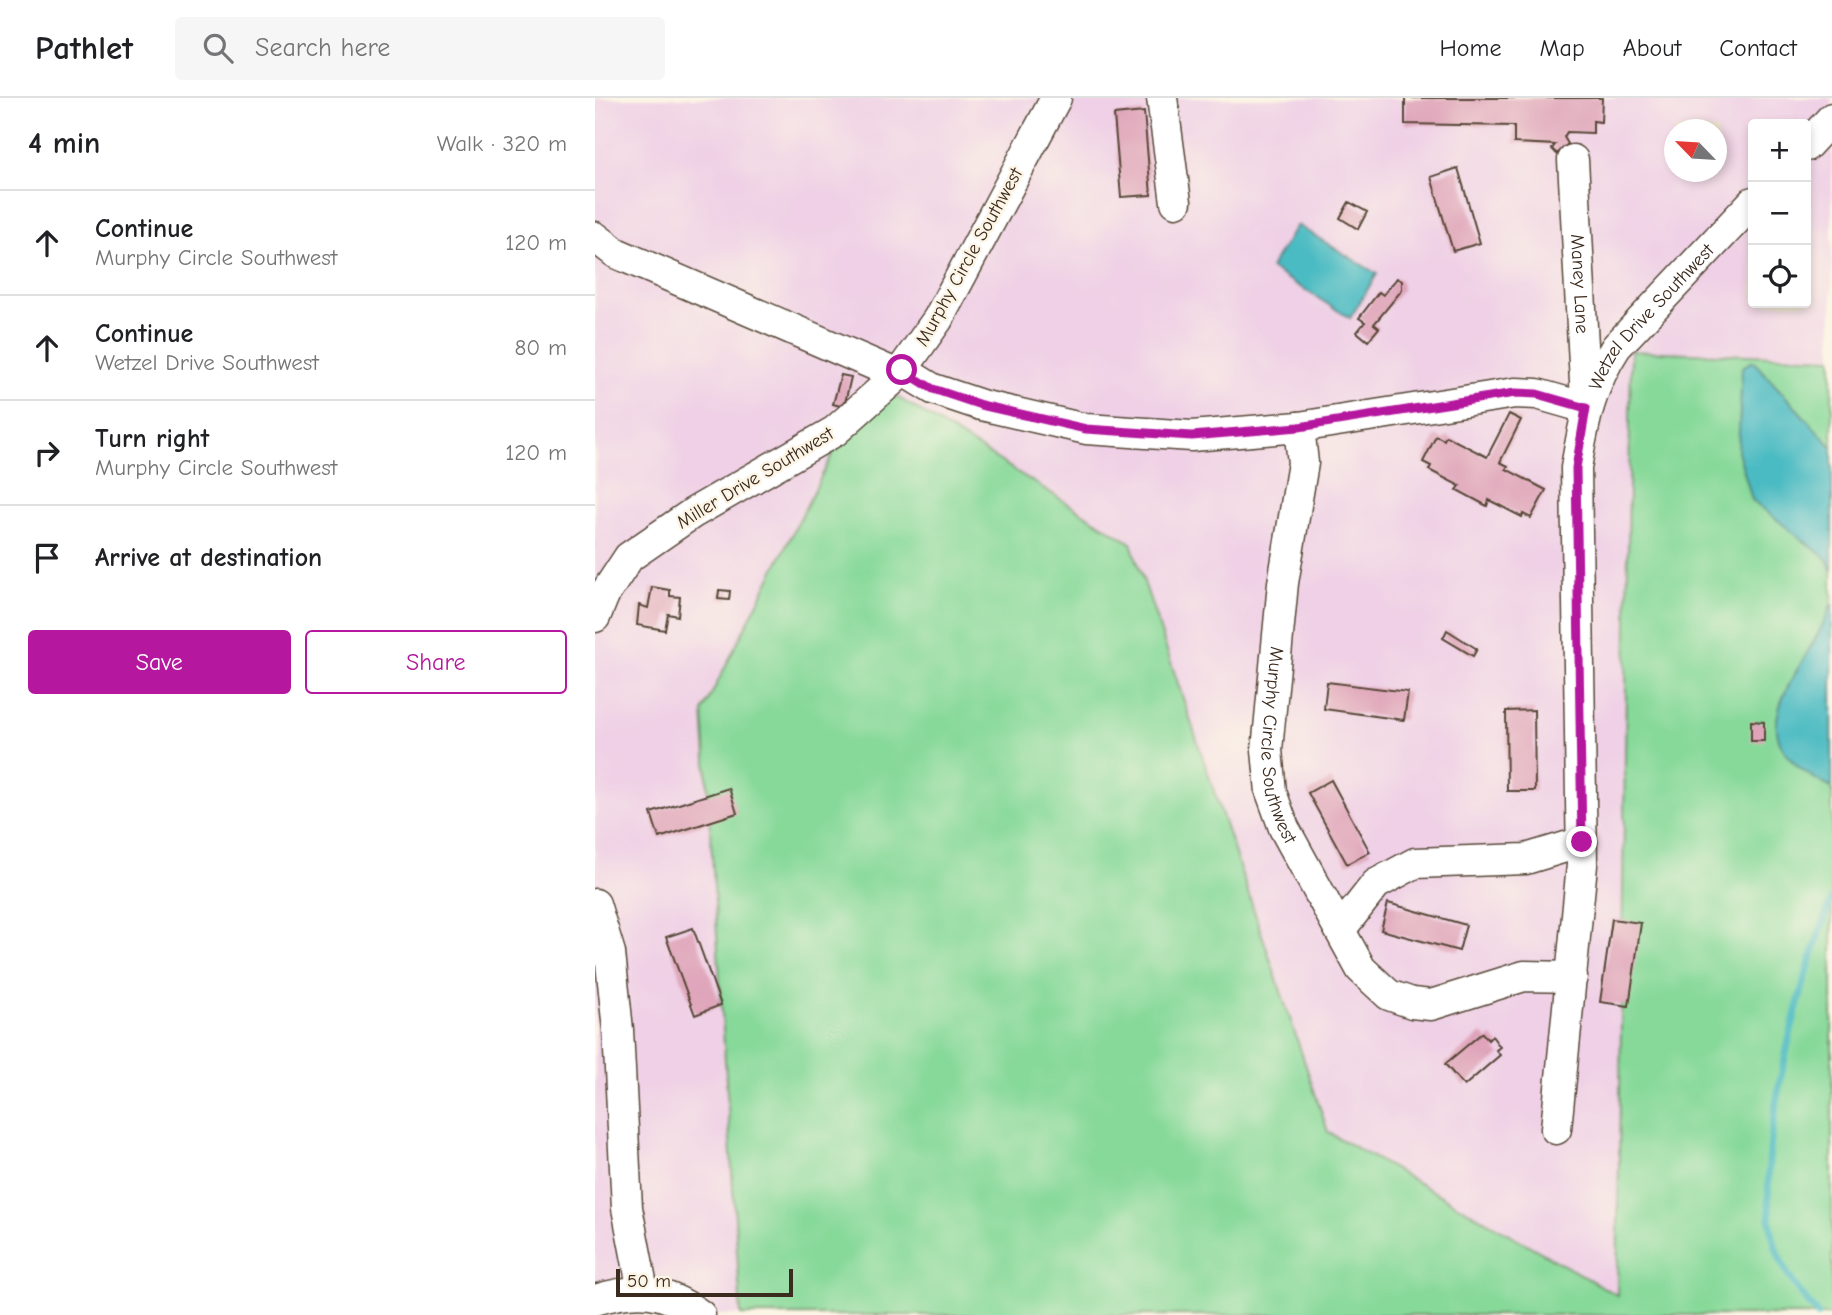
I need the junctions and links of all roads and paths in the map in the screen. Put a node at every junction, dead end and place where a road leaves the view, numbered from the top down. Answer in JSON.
{"nodes":[{"id":1,"x":1056,"y":98,"type":"edge"},
{"id":2,"x":1162,"y":98,"type":"edge"},
{"id":3,"x":1832,"y":118,"type":"edge"},
{"id":4,"x":1811,"y":141,"type":"edge"},
{"id":5,"x":1573,"y":160,"type":"dead end"},
{"id":6,"x":1176,"y":202,"type":"dead end"},
{"id":7,"x":1748,"y":207,"type":"edge"},
{"id":8,"x":595,"y":237,"type":"edge"},
{"id":9,"x":1586,"y":408,"type":"junction"},
{"id":10,"x":1299,"y":427,"type":"junction"},
{"id":11,"x":595,"y":617,"type":"edge"},
{"id":12,"x":1582,"y":842,"type":"junction"},
{"id":13,"x":595,"y":904,"type":"edge"},
{"id":14,"x":1340,"y":930,"type":"junction"},
{"id":15,"x":1572,"y":977,"type":"junction"},
{"id":16,"x":1556,"y":1129,"type":"dead end"},
{"id":17,"x":643,"y":1291,"type":"junction"},
{"id":18,"x":595,"y":1300,"type":"edge"},
{"id":19,"x":700,"y":1315,"type":"edge"}],
"edges":[{"from":1,"to":10,"type":"street","name":"Murphy Circle Southwest"},
{"from":2,"to":6,"type":"street"},
{"from":3,"to":4,"type":"street"},
{"from":5,"to":9,"type":"street","name":"Maney Lane"},
{"from":7,"to":9,"type":"street","name":"Wetzel Drive Southwest"},
{"from":8,"to":11,"type":"street","name":"Miller Drive Southwest"},
{"from":9,"to":10,"type":"street","name":"Wetzel Drive Southwest"},
{"from":9,"to":12,"type":"street"},
{"from":10,"to":14,"type":"street","name":"Murphy Circle Southwest"},
{"from":12,"to":14,"type":"street"},
{"from":12,"to":15,"type":"street"},
{"from":13,"to":17,"type":"street"},
{"from":14,"to":15,"type":"street","name":"Murphy Circle Southwest"},
{"from":15,"to":16,"type":"street"},
{"from":17,"to":18,"type":"street"},
{"from":17,"to":19,"type":"street"}]}
